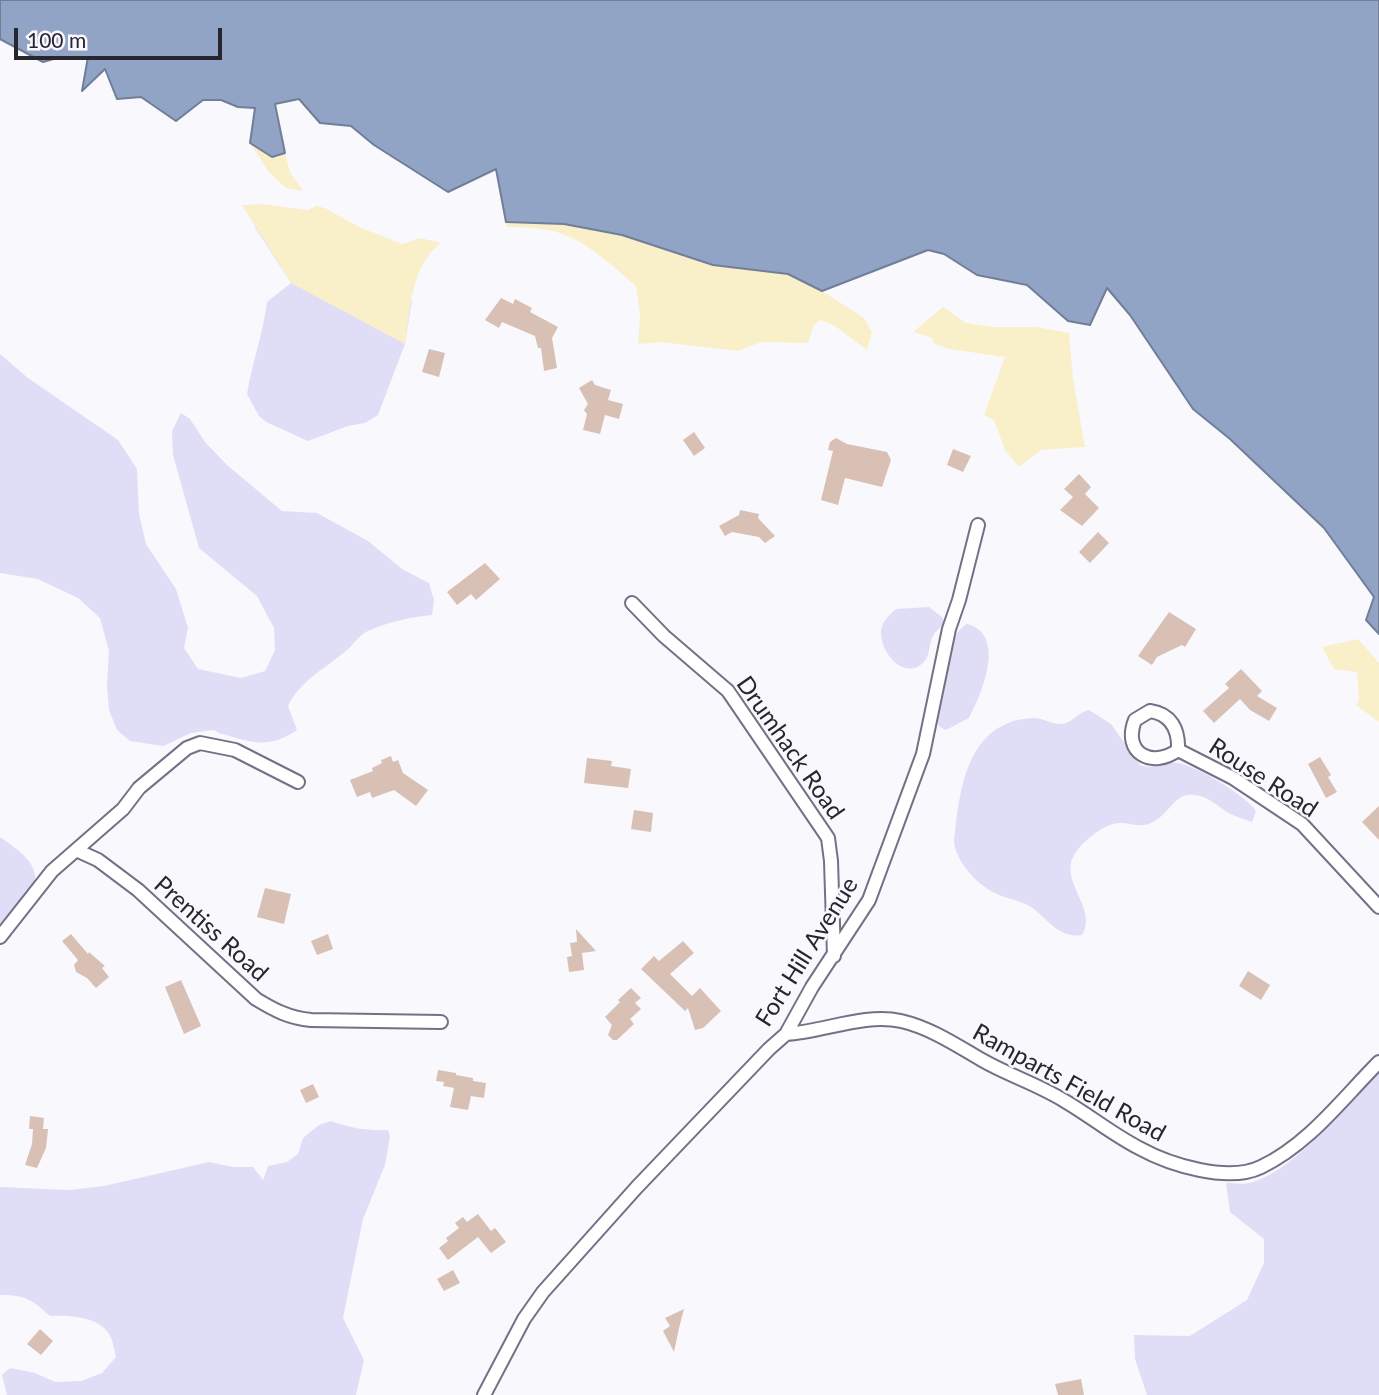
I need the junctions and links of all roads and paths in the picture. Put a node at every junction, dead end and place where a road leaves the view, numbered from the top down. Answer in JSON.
{"nodes":[{"id":1,"x":978,"y":525,"type":"dead end"},
{"id":2,"x":632,"y":603,"type":"dead end"},
{"id":3,"x":1178,"y":750,"type":"dead end"},
{"id":4,"x":298,"y":782,"type":"dead end"},
{"id":5,"x":76,"y":850,"type":"junction"},
{"id":6,"x":1379,"y":907,"type":"edge"},
{"id":7,"x":0,"y":937,"type":"edge"},
{"id":8,"x":834,"y":956,"type":"junction"},
{"id":9,"x":441,"y":1022,"type":"dead end"},
{"id":10,"x":786,"y":1034,"type":"junction"},
{"id":11,"x":1379,"y":1062,"type":"edge"},
{"id":12,"x":484,"y":1395,"type":"edge"}],
"edges":[{"from":1,"to":8,"type":"street","name":"Fort Hill Avenue"},
{"from":2,"to":8,"type":"street","name":"Drumhack Road"},
{"from":3,"to":6,"type":"street","name":"Rouse Road"},
{"from":4,"to":5,"type":"street"},
{"from":5,"to":7,"type":"street"},
{"from":5,"to":9,"type":"street","name":"Prentiss Road"},
{"from":8,"to":10,"type":"street","name":"Fort Hill Avenue"},
{"from":10,"to":11,"type":"street","name":"Ramparts Field Road"},
{"from":10,"to":12,"type":"street","name":"Fort Hill Avenue"}]}
